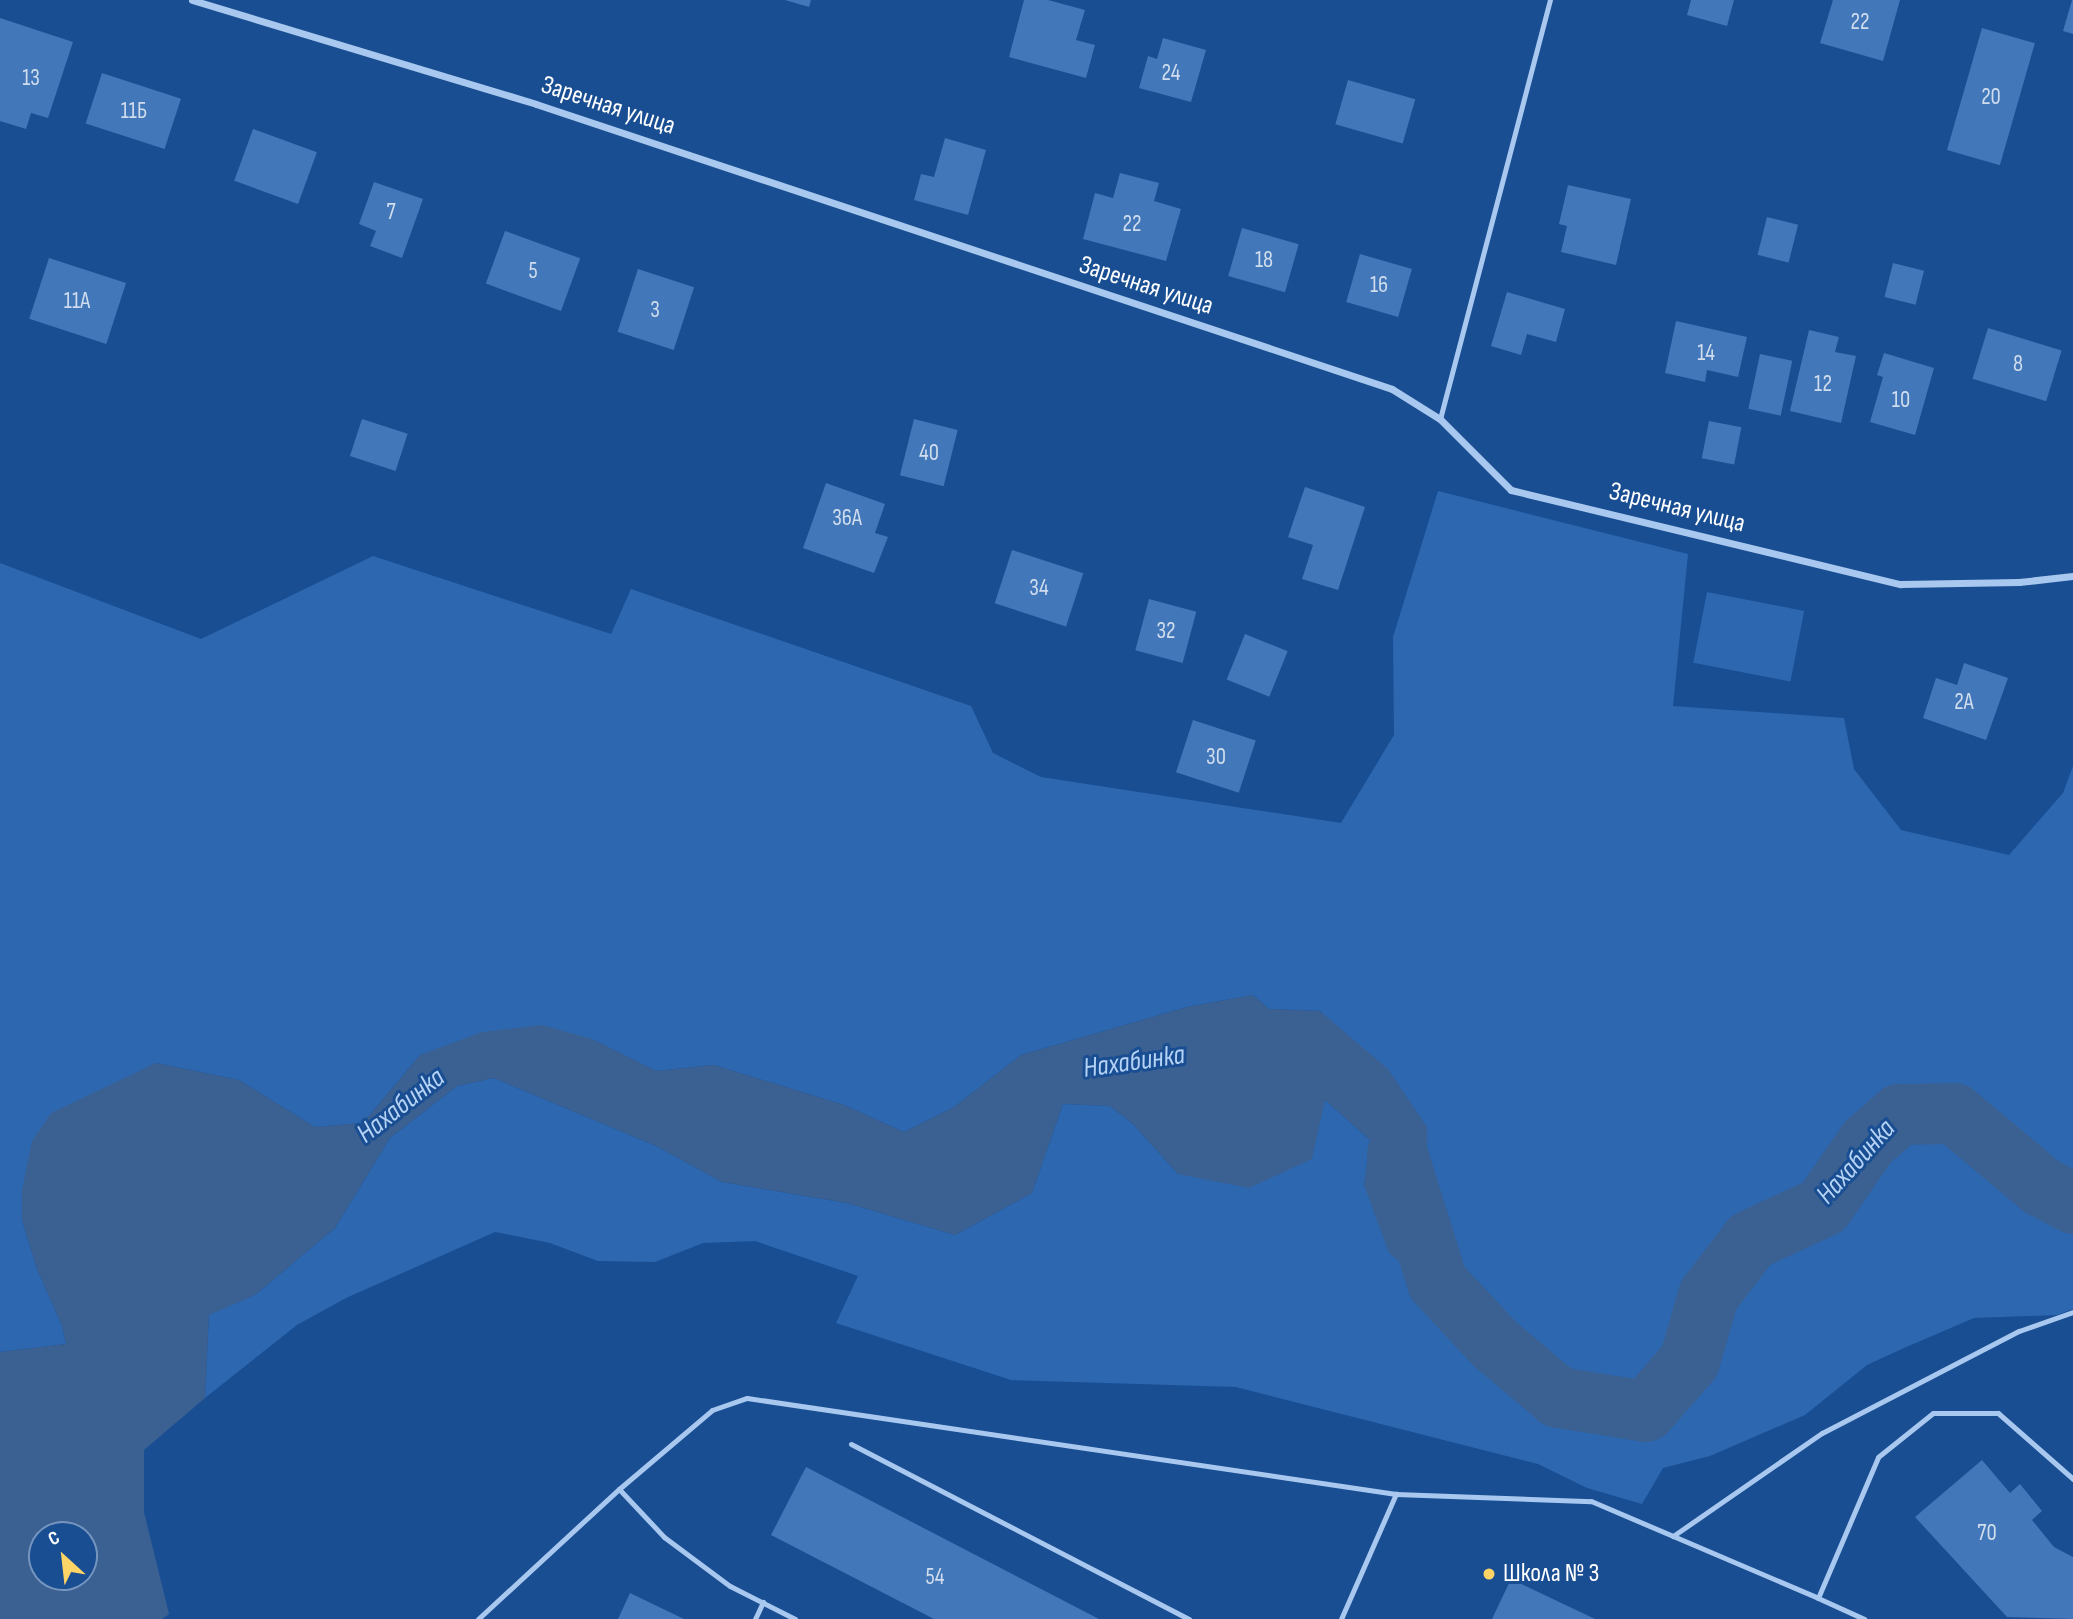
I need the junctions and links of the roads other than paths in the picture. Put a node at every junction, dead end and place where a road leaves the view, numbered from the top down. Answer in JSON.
{"nodes":[{"id":1,"x":192,"y":0,"type":"edge"},
{"id":2,"x":1550,"y":0,"type":"edge"},
{"id":3,"x":1440,"y":419,"type":"junction"},
{"id":4,"x":2073,"y":576,"type":"edge"},
{"id":5,"x":2073,"y":1312,"type":"edge"},
{"id":6,"x":851,"y":1444,"type":"dead end"},
{"id":7,"x":2073,"y":1479,"type":"edge"},
{"id":8,"x":619,"y":1489,"type":"junction"},
{"id":9,"x":1396,"y":1494,"type":"junction"},
{"id":10,"x":1673,"y":1536,"type":"junction"},
{"id":11,"x":1818,"y":1598,"type":"junction"},
{"id":12,"x":763,"y":1602,"type":"junction"},
{"id":13,"x":478,"y":1619,"type":"edge"},
{"id":14,"x":755,"y":1619,"type":"edge"},
{"id":15,"x":795,"y":1619,"type":"edge"},
{"id":16,"x":1189,"y":1619,"type":"edge"},
{"id":17,"x":1341,"y":1619,"type":"edge"},
{"id":18,"x":1864,"y":1619,"type":"edge"}],
"edges":[{"from":1,"to":3,"type":"street","name":"Заречная улица"},
{"from":2,"to":3,"type":"lane"},
{"from":3,"to":4,"type":"street","name":"Заречная улица"},
{"from":5,"to":10,"type":"lane"},
{"from":6,"to":16,"type":"lane"},
{"from":7,"to":11,"type":"lane"},
{"from":8,"to":9,"type":"lane"},
{"from":8,"to":12,"type":"lane"},
{"from":8,"to":13,"type":"lane"},
{"from":9,"to":10,"type":"lane"},
{"from":9,"to":17,"type":"lane"},
{"from":10,"to":11,"type":"lane"},
{"from":11,"to":18,"type":"lane"},
{"from":12,"to":14,"type":"lane"},
{"from":12,"to":15,"type":"lane"}]}
